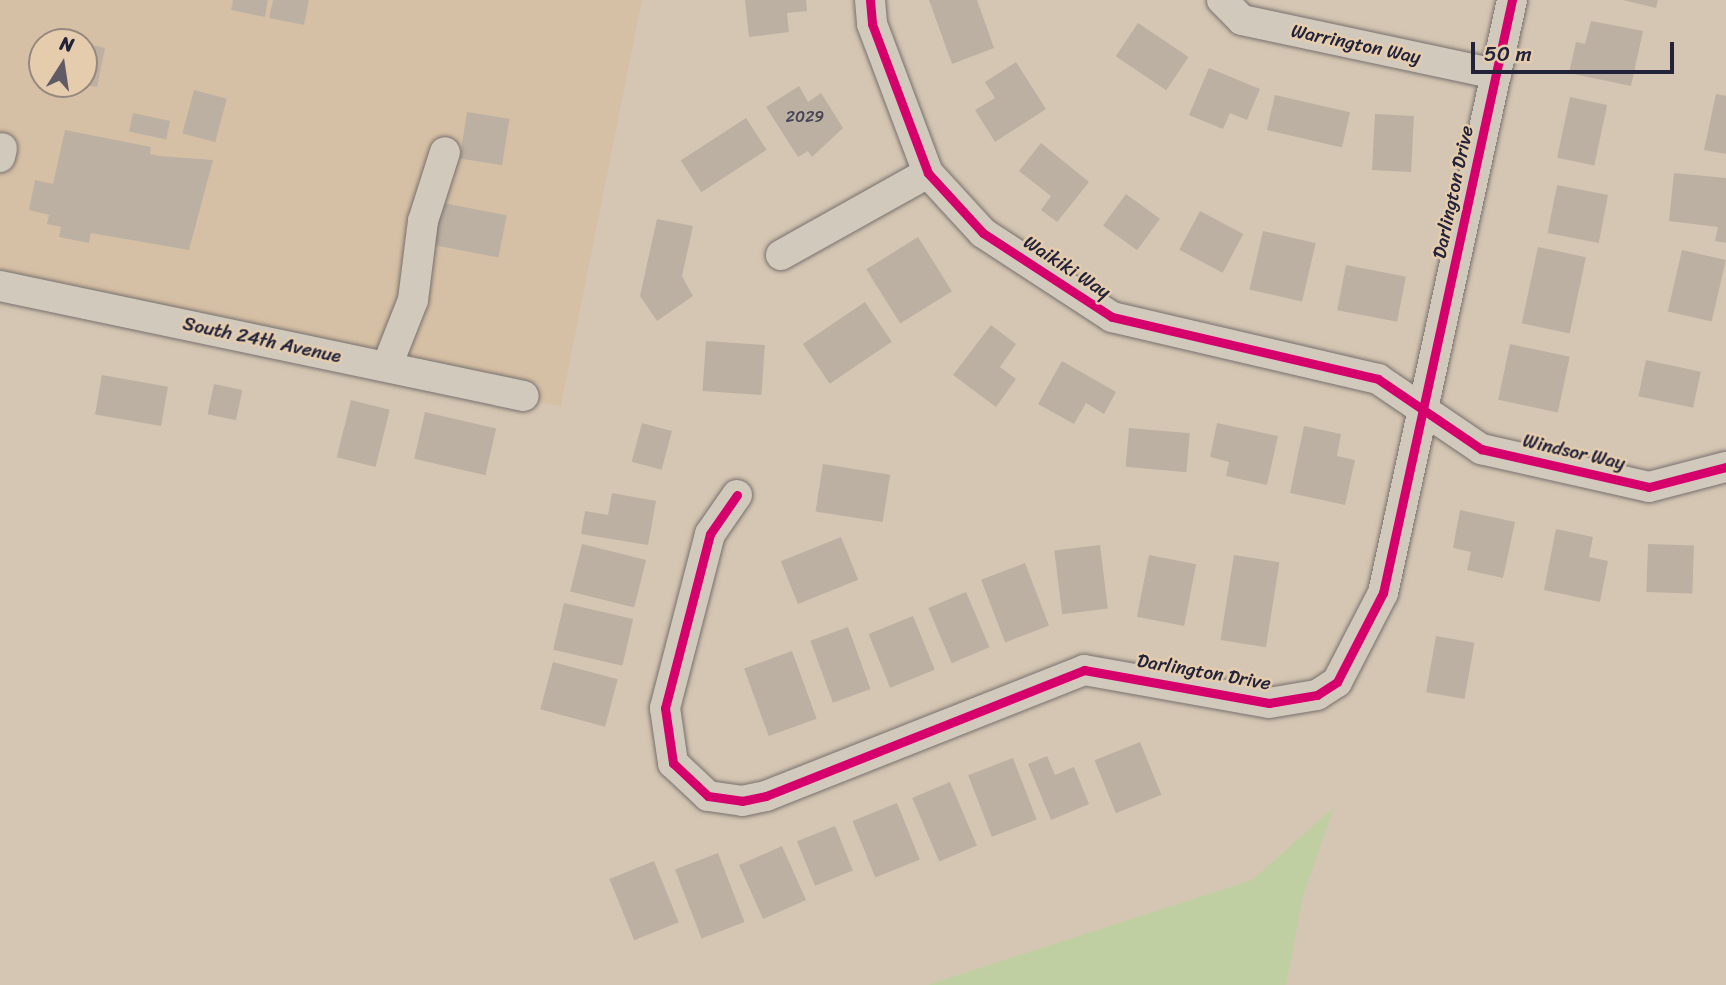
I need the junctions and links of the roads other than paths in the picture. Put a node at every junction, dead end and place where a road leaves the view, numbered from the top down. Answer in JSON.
{"nodes":[{"id":1,"x":870,"y":0,"type":"edge"},
{"id":2,"x":1222,"y":0,"type":"edge"},
{"id":3,"x":1513,"y":0,"type":"edge"},
{"id":4,"x":1496,"y":74,"type":"junction"},
{"id":5,"x":445,"y":152,"type":"dead end"},
{"id":6,"x":928,"y":173,"type":"junction"},
{"id":7,"x":780,"y":255,"type":"dead end"},
{"id":8,"x":0,"y":286,"type":"edge"},
{"id":9,"x":387,"y":366,"type":"junction"},
{"id":10,"x":524,"y":396,"type":"dead end"},
{"id":11,"x":1422,"y":415,"type":"junction"},
{"id":12,"x":1726,"y":467,"type":"edge"},
{"id":13,"x":737,"y":495,"type":"dead end"}],
"edges":[{"from":1,"to":6,"type":"street","name":"Waikiki Way"},
{"from":2,"to":4,"type":"street","name":"Warrington Way"},
{"from":3,"to":4,"type":"street","name":"Darlington Drive"},
{"from":4,"to":11,"type":"street","name":"Darlington Drive"},
{"from":5,"to":9,"type":"street"},
{"from":6,"to":7,"type":"street"},
{"from":6,"to":11,"type":"street","name":"Waikiki Way"},
{"from":8,"to":9,"type":"street","name":"South 24th Avenue"},
{"from":9,"to":10,"type":"street","name":"South 24th Avenue"},
{"from":11,"to":12,"type":"street","name":"Windsor Way"},
{"from":11,"to":13,"type":"street","name":"Darlington Drive"}]}
